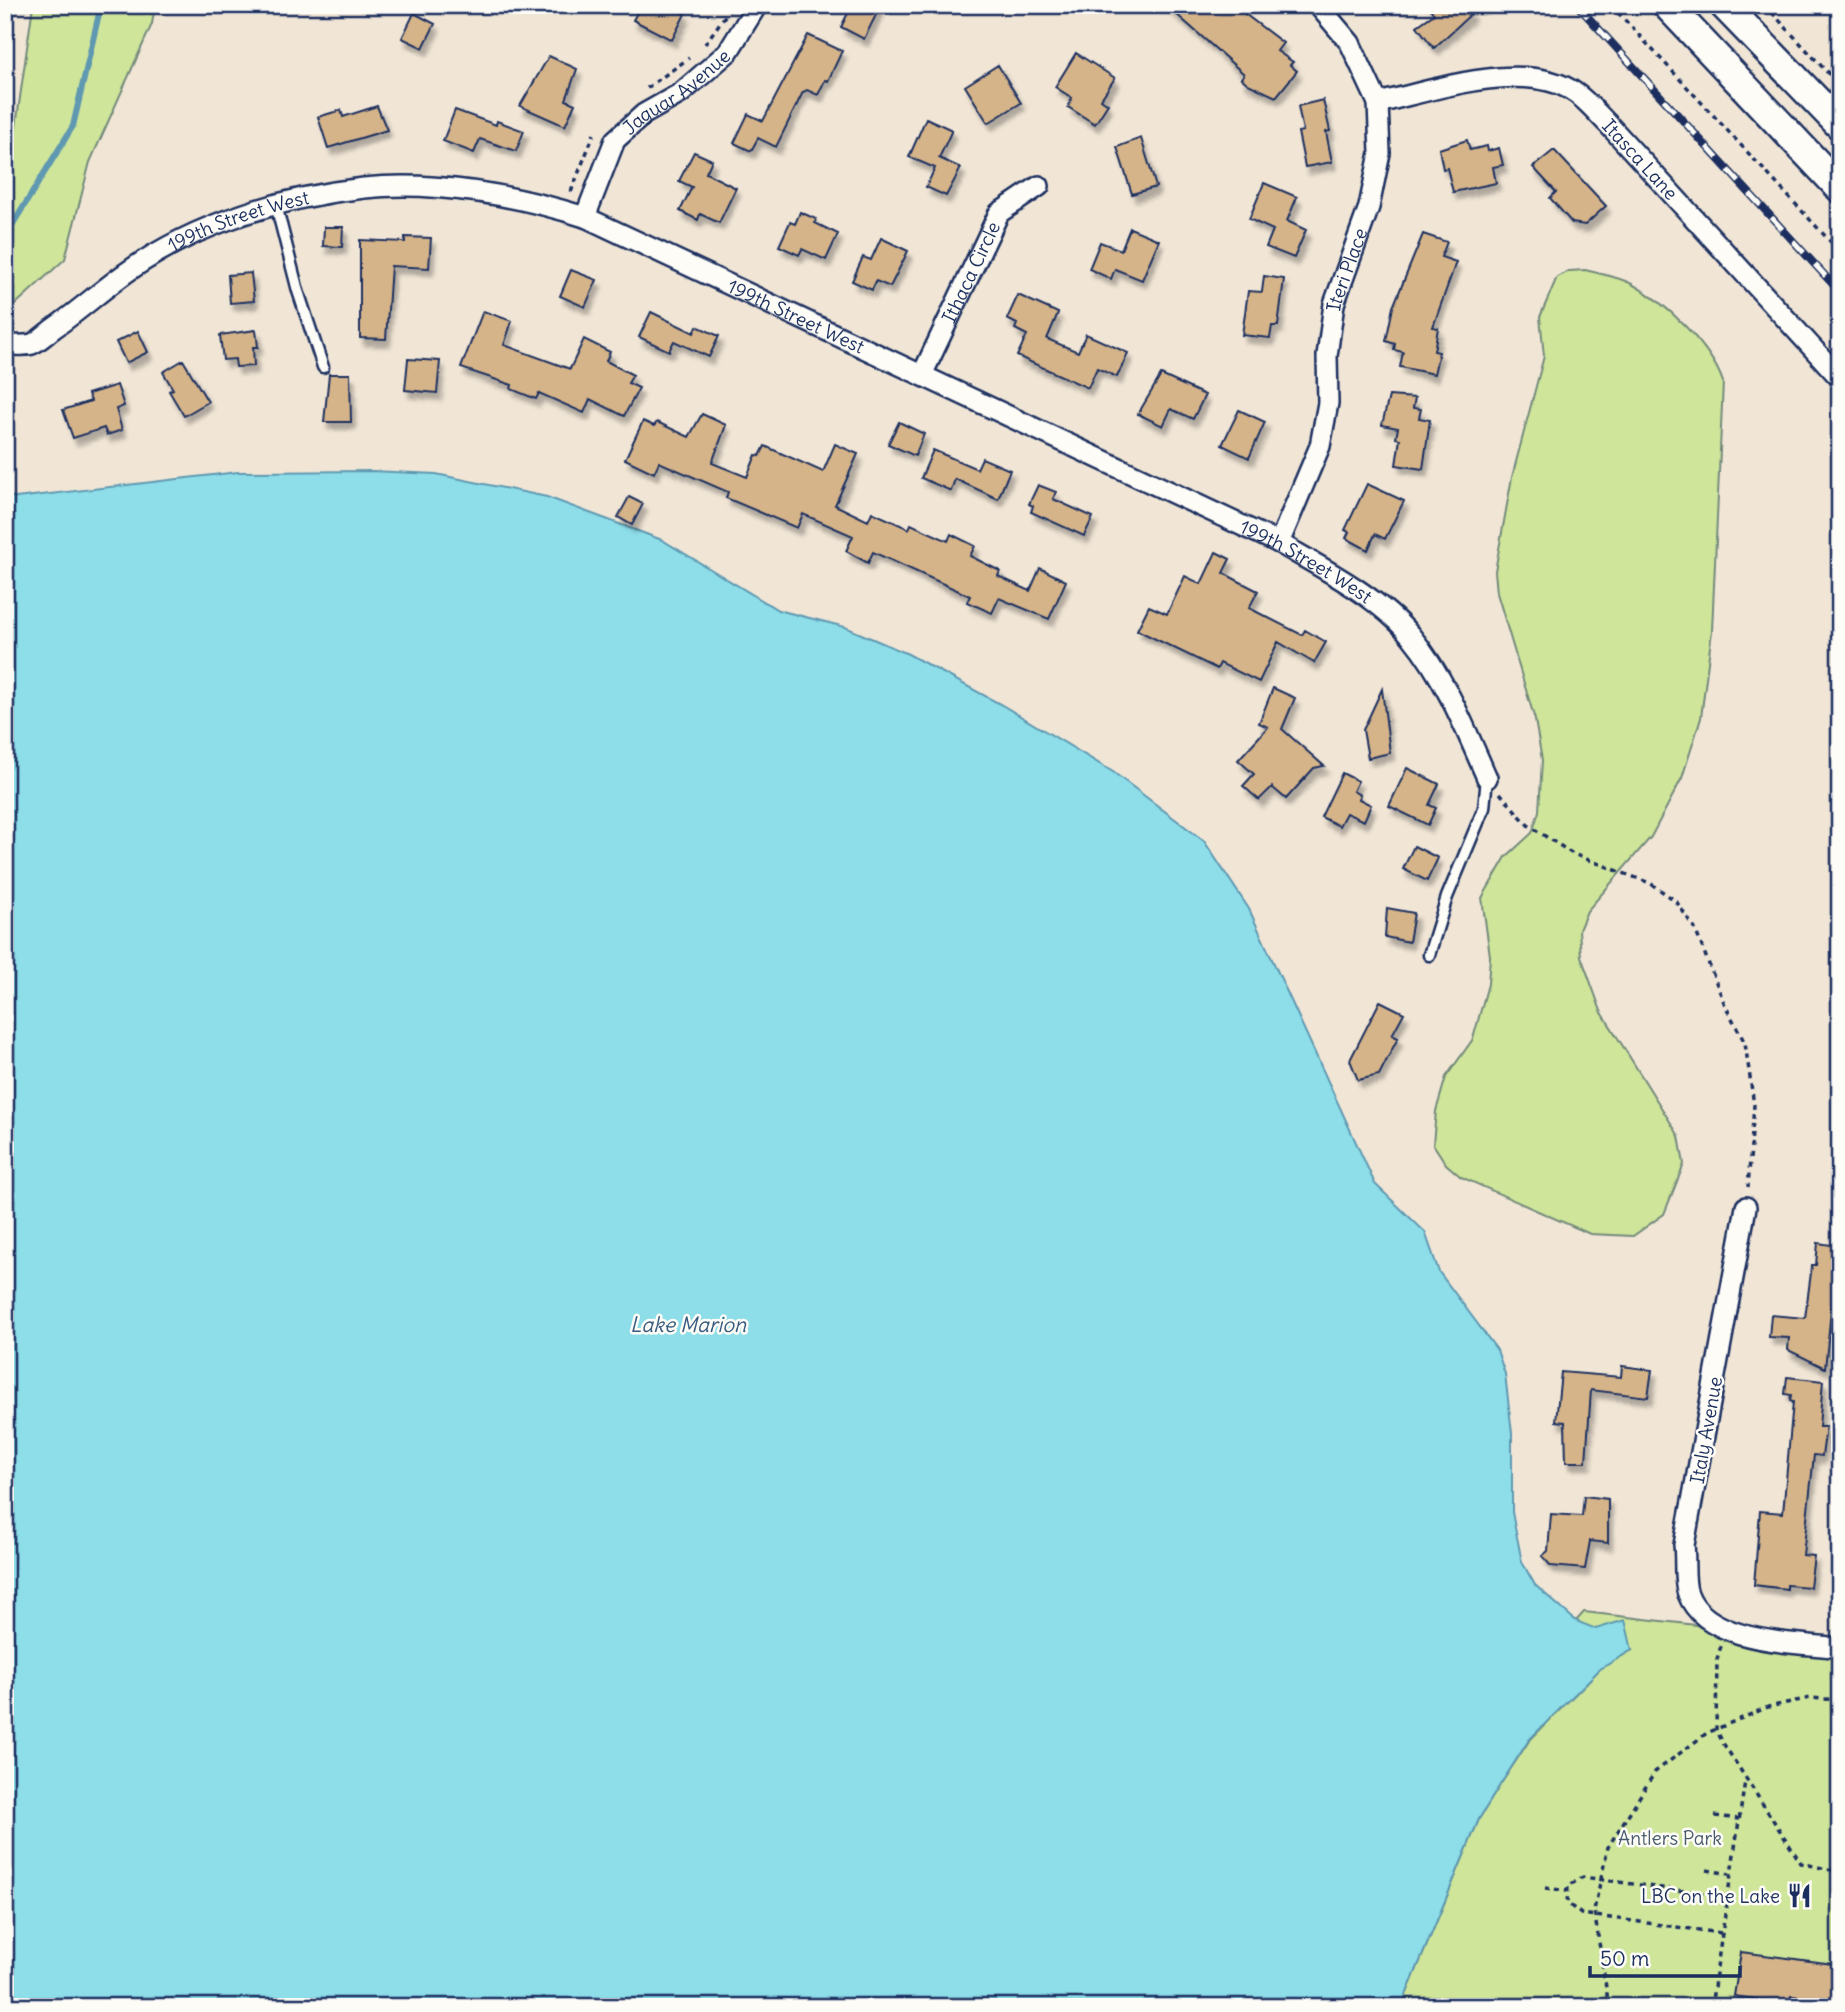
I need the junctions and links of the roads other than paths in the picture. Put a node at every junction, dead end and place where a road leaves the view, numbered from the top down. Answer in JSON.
{"nodes":[{"id":1,"x":757,"y":5,"type":"edge"},
{"id":2,"x":1318,"y":5,"type":"edge"},
{"id":3,"x":1667,"y":5,"type":"edge"},
{"id":4,"x":1724,"y":5,"type":"edge"},
{"id":5,"x":1378,"y":103,"type":"junction"},
{"id":6,"x":1840,"y":125,"type":"edge"},
{"id":7,"x":1040,"y":186,"type":"dead end"},
{"id":8,"x":1840,"y":188,"type":"edge"},
{"id":9,"x":276,"y":205,"type":"junction"},
{"id":10,"x":585,"y":217,"type":"junction"},
{"id":11,"x":5,"y":345,"type":"edge"},
{"id":12,"x":323,"y":367,"type":"dead end"},
{"id":13,"x":922,"y":374,"type":"junction"},
{"id":14,"x":1840,"y":378,"type":"edge"},
{"id":15,"x":1279,"y":543,"type":"junction"},
{"id":16,"x":1487,"y":778,"type":"joint"},
{"id":17,"x":1429,"y":955,"type":"dead end"},
{"id":18,"x":1746,"y":1207,"type":"road end"},
{"id":19,"x":1840,"y":1648,"type":"edge"}],
"edges":[{"from":1,"to":10,"type":"street","name":"Jaguar Avenue"},
{"from":2,"to":5,"type":"street","name":"Iteri Place"},
{"from":3,"to":8,"type":"main road"},
{"from":4,"to":6,"type":"main road"},
{"from":5,"to":14,"type":"street","name":"Itasca Lane"},
{"from":5,"to":15,"type":"street","name":"Iteri Place"},
{"from":7,"to":13,"type":"street","name":"Ithaca Circle"},
{"from":9,"to":10,"type":"street","name":"199th Street West"},
{"from":9,"to":11,"type":"street","name":"199th Street West"},
{"from":9,"to":12,"type":"lane"},
{"from":10,"to":13,"type":"street","name":"199th Street West"},
{"from":13,"to":15,"type":"street","name":"199th Street West"},
{"from":15,"to":16,"type":"street","name":"199th Street West"},
{"from":16,"to":17,"type":"lane"},
{"from":18,"to":19,"type":"street","name":"Italy Avenue"}]}
